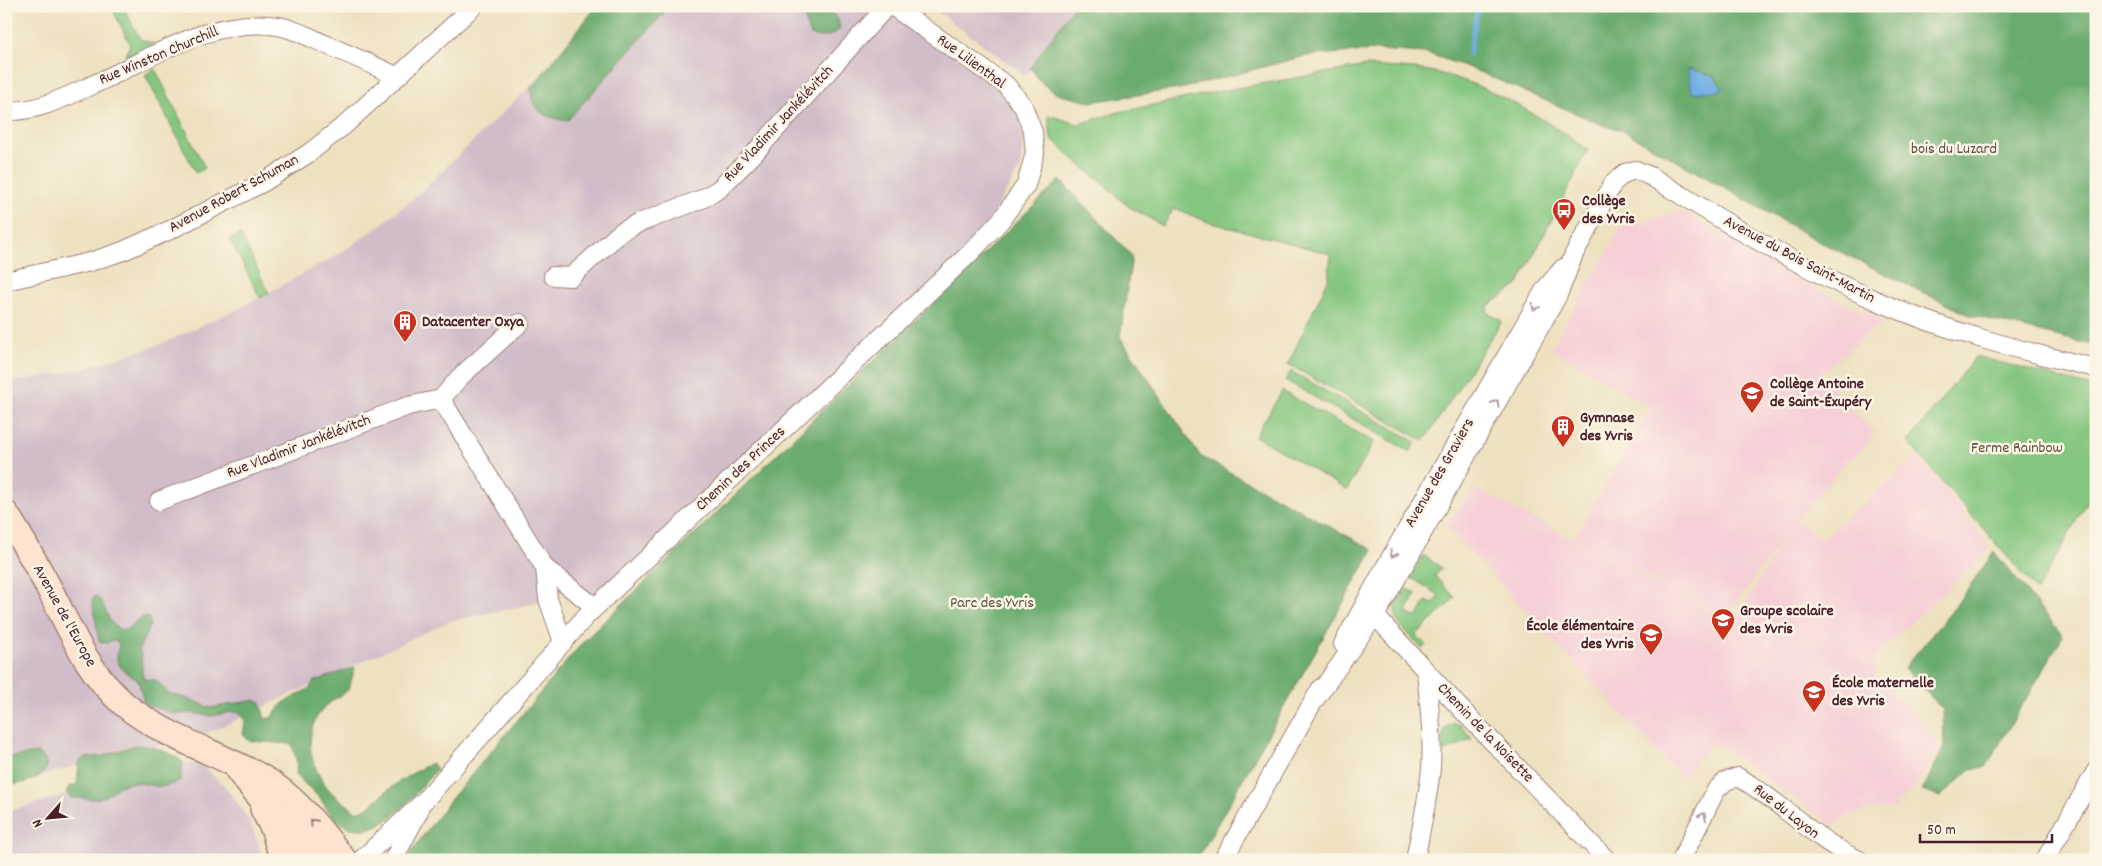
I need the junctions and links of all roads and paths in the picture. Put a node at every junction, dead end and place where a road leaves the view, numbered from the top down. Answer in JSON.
{"nodes":[{"id":1,"x":474,"y":6,"type":"edge"},
{"id":2,"x":887,"y":6,"type":"edge"},
{"id":3,"x":892,"y":6,"type":"edge"},
{"id":4,"x":396,"y":76,"type":"junction"},
{"id":5,"x":6,"y":111,"type":"edge"},
{"id":6,"x":1033,"y":132,"type":"joint"},
{"id":7,"x":1625,"y":173,"type":"joint"},
{"id":8,"x":553,"y":276,"type":"dead end"},
{"id":9,"x":6,"y":282,"type":"edge"},
{"id":10,"x":520,"y":323,"type":"dead end"},
{"id":11,"x":2096,"y":368,"type":"edge"},
{"id":12,"x":441,"y":399,"type":"junction"},
{"id":13,"x":159,"y":501,"type":"dead end"},
{"id":14,"x":6,"y":514,"type":"edge"},
{"id":15,"x":545,"y":568,"type":"junction"},
{"id":16,"x":595,"y":607,"type":"junction"},
{"id":17,"x":1370,"y":610,"type":"junction"},
{"id":18,"x":563,"y":642,"type":"junction"},
{"id":19,"x":1426,"y":671,"type":"junction"},
{"id":20,"x":233,"y":764,"type":"junction"},
{"id":21,"x":2096,"y":771,"type":"edge"},
{"id":22,"x":256,"y":794,"type":"junction"},
{"id":23,"x":425,"y":800,"type":"junction"},
{"id":24,"x":283,"y":860,"type":"edge"},
{"id":25,"x":314,"y":860,"type":"edge"},
{"id":26,"x":344,"y":860,"type":"edge"},
{"id":27,"x":361,"y":860,"type":"edge"},
{"id":28,"x":393,"y":860,"type":"edge"},
{"id":29,"x":1223,"y":860,"type":"edge"},
{"id":30,"x":1415,"y":860,"type":"edge"},
{"id":31,"x":1607,"y":860,"type":"edge"},
{"id":32,"x":1681,"y":860,"type":"edge"},
{"id":33,"x":1859,"y":860,"type":"edge"},
{"id":34,"x":2045,"y":860,"type":"edge"}],
"edges":[{"from":1,"to":4,"type":"street","name":"Avenue Robert Schuman"},
{"from":2,"to":8,"type":"street","name":"Rue Vladimir Jankélévitch"},
{"from":3,"to":6,"type":"street","name":"Rue Lilienthal"},
{"from":4,"to":5,"type":"street","name":"Rue Winston Churchill"},
{"from":4,"to":9,"type":"street","name":"Avenue Robert Schuman"},
{"from":6,"to":16,"type":"street","name":"Chemin des Princes"},
{"from":7,"to":11,"type":"street","name":"Avenue du Bois Saint-Martin"},
{"from":7,"to":17,"type":"street","name":"Avenue des Graviers"},
{"from":10,"to":12,"type":"street"},
{"from":12,"to":13,"type":"street","name":"Rue Vladimir Jankélévitch"},
{"from":12,"to":15,"type":"street"},
{"from":14,"to":20,"type":"main road","name":"Avenue de l'Europe"},
{"from":15,"to":16,"type":"street"},
{"from":15,"to":18,"type":"street"},
{"from":16,"to":18,"type":"street","name":"Chemin des Princes"},
{"from":17,"to":19,"type":"street","name":"Chemin de la Noisette"},
{"from":17,"to":29,"type":"street","name":"Avenue des Graviers"},
{"from":18,"to":23,"type":"street","name":"Chemin des Princes"},
{"from":19,"to":30,"type":"street"},
{"from":19,"to":31,"type":"street","name":"Chemin de la Noisette"},
{"from":20,"to":22,"type":"main road"},
{"from":26,"to":20,"type":"main road","name":"Avenue de l'Europe","one_way":true},
{"from":21,"to":34,"type":"street"},
{"from":22,"to":24,"type":"main road"},
{"from":22,"to":25,"type":"main road"},
{"from":23,"to":27,"type":"street","name":"Chemin des Princes"},
{"from":23,"to":28,"type":"street","name":"Chemin des Princes"},
{"from":32,"to":33,"type":"street","name":"Rue du Layon","one_way":true}]}
